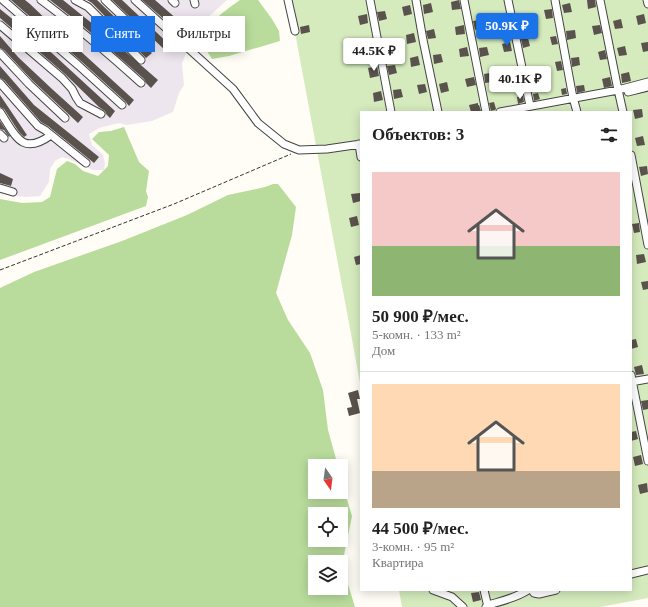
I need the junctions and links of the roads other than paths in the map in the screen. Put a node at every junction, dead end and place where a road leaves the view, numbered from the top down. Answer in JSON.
{"nodes":[{"id":1,"x":3,"y":0,"type":"edge"},
{"id":2,"x":41,"y":0,"type":"edge"},
{"id":3,"x":74,"y":0,"type":"edge"},
{"id":4,"x":105,"y":0,"type":"edge"},
{"id":5,"x":134,"y":0,"type":"edge"},
{"id":6,"x":288,"y":0,"type":"edge"},
{"id":7,"x":370,"y":0,"type":"edge"},
{"id":8,"x":416,"y":0,"type":"edge"},
{"id":9,"x":464,"y":0,"type":"edge"},
{"id":10,"x":508,"y":0,"type":"edge"},
{"id":11,"x":555,"y":0,"type":"edge"},
{"id":12,"x":600,"y":0,"type":"edge"},
{"id":13,"x":647,"y":0,"type":"edge"},
{"id":14,"x":648,"y":4,"type":"edge"},
{"id":15,"x":122,"y":16,"type":"edge"},
{"id":16,"x":0,"y":25,"type":"edge"},
{"id":17,"x":295,"y":31,"type":"dead end"},
{"id":18,"x":0,"y":52,"type":"edge"},
{"id":19,"x":141,"y":60,"type":"dead end"},
{"id":20,"x":648,"y":82,"type":"edge"},
{"id":21,"x":0,"y":83,"type":"edge"},
{"id":22,"x":141,"y":83,"type":"dead end"},
{"id":23,"x":648,"y":87,"type":"edge"},
{"id":24,"x":619,"y":92,"type":"junction"},
{"id":25,"x":574,"y":100,"type":"junction"},
{"id":26,"x":122,"y":105,"type":"dead end"},
{"id":27,"x":530,"y":109,"type":"edge"},
{"id":28,"x":391,"y":111,"type":"edge"},
{"id":29,"x":438,"y":111,"type":"edge"},
{"id":30,"x":486,"y":111,"type":"edge"},
{"id":31,"x":510,"y":111,"type":"edge"},
{"id":32,"x":577,"y":111,"type":"edge"},
{"id":33,"x":623,"y":111,"type":"edge"},
{"id":34,"x":0,"y":112,"type":"edge"},
{"id":35,"x":101,"y":114,"type":"dead end"},
{"id":36,"x":65,"y":118,"type":"dead end"},
{"id":37,"x":51,"y":135,"type":"junction"},
{"id":38,"x":360,"y":144,"type":"edge"},
{"id":39,"x":632,"y":160,"type":"edge"},
{"id":40,"x":86,"y":163,"type":"dead end"},
{"id":41,"x":0,"y":188,"type":"edge"},
{"id":42,"x":13,"y":192,"type":"dead end"},
{"id":43,"x":648,"y":244,"type":"edge"},
{"id":44,"x":648,"y":379,"type":"edge"},
{"id":45,"x":632,"y":380,"type":"edge"},
{"id":46,"x":632,"y":385,"type":"edge"},
{"id":47,"x":648,"y":461,"type":"edge"},
{"id":48,"x":648,"y":570,"type":"edge"},
{"id":49,"x":632,"y":574,"type":"edge"},
{"id":50,"x":436,"y":591,"type":"edge"},
{"id":51,"x":484,"y":591,"type":"edge"},
{"id":52,"x":526,"y":591,"type":"edge"},
{"id":53,"x":533,"y":591,"type":"edge"},
{"id":54,"x":552,"y":591,"type":"edge"},
{"id":55,"x":487,"y":606,"type":"edge"},
{"id":56,"x":463,"y":607,"type":"edge"}],
"edges":[{"from":1,"to":26,"type":"street"},
{"from":2,"to":22,"type":"street"},
{"from":3,"to":19,"type":"street"},
{"from":4,"to":15,"type":"street"},
{"from":5,"to":38,"type":"street"},
{"from":6,"to":17,"type":"street"},
{"from":7,"to":28,"type":"street"},
{"from":8,"to":29,"type":"street"},
{"from":9,"to":30,"type":"street"},
{"from":10,"to":27,"type":"street"},
{"from":11,"to":25,"type":"street"},
{"from":12,"to":24,"type":"street"},
{"from":13,"to":14,"type":"street"},
{"from":16,"to":35,"type":"street"},
{"from":18,"to":36,"type":"street"},
{"from":20,"to":24,"type":"street"},
{"from":21,"to":37,"type":"street"},
{"from":23,"to":24,"type":"street"},
{"from":24,"to":25,"type":"street"},
{"from":24,"to":33,"type":"street"},
{"from":25,"to":27,"type":"street"},
{"from":25,"to":32,"type":"street"},
{"from":27,"to":31,"type":"street"},
{"from":34,"to":37,"type":"street"},
{"from":37,"to":40,"type":"street"},
{"from":39,"to":43,"type":"street"},
{"from":41,"to":42,"type":"street"},
{"from":44,"to":45,"type":"street"},
{"from":46,"to":47,"type":"street"},
{"from":48,"to":49,"type":"street"},
{"from":50,"to":56,"type":"street"},
{"from":51,"to":55,"type":"street"},
{"from":52,"to":55,"type":"street"},
{"from":53,"to":54,"type":"street"}]}
